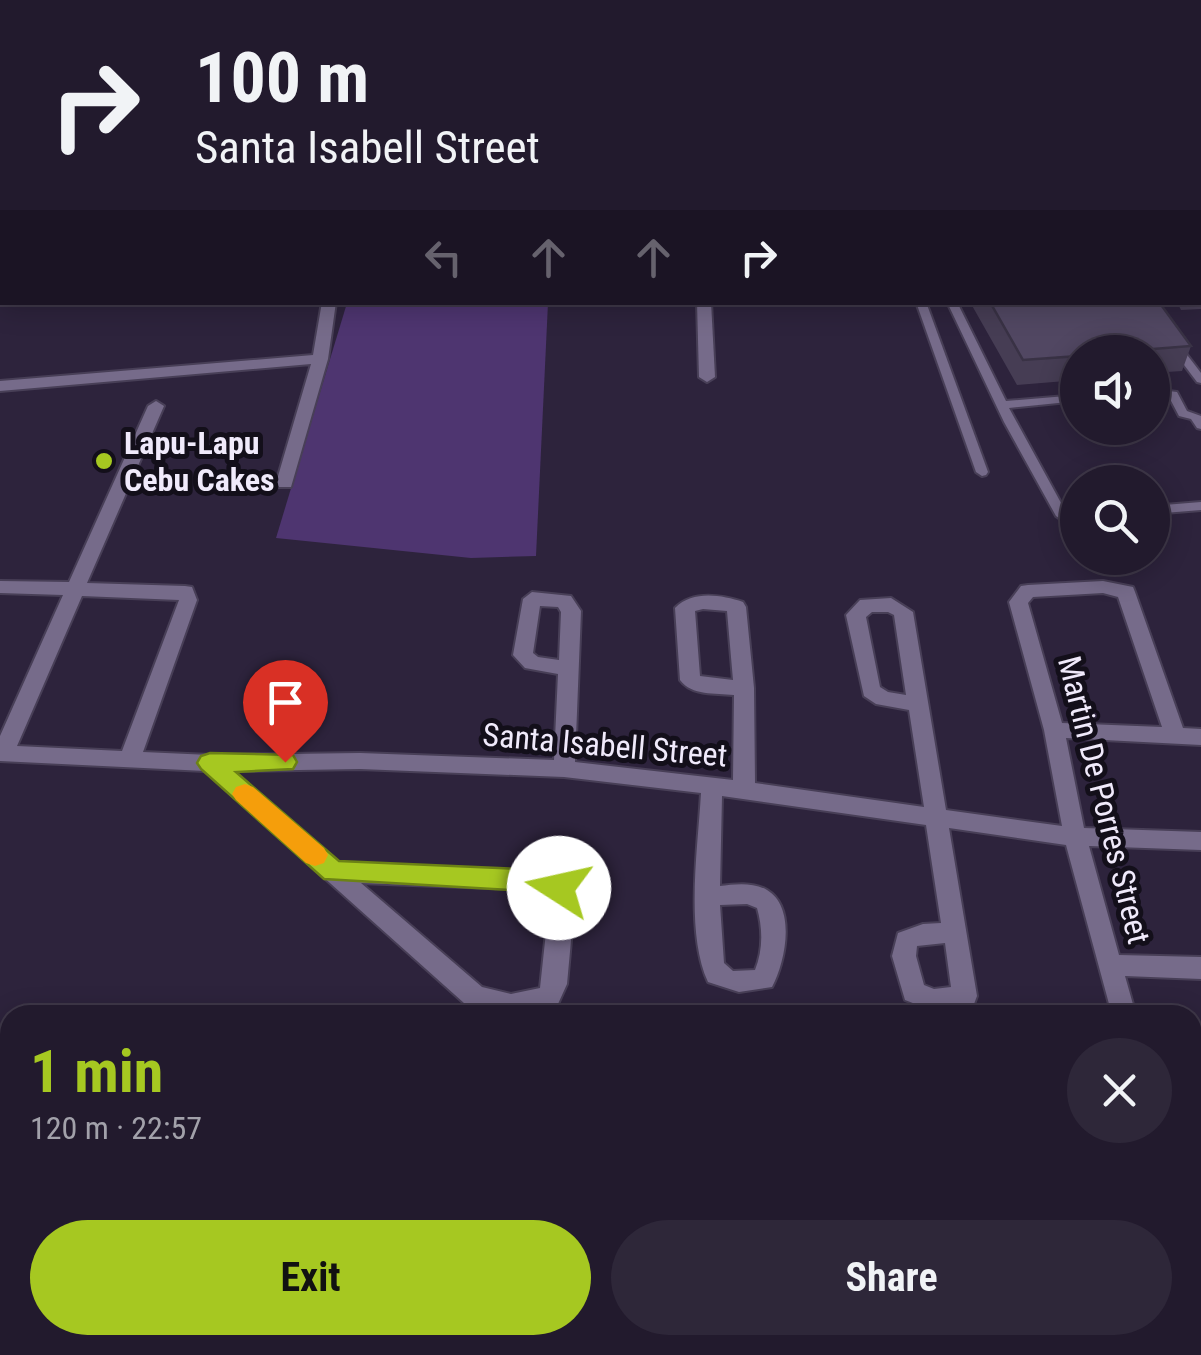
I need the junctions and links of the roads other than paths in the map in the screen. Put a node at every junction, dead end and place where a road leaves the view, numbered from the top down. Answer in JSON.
{"nodes":[{"id":1,"x":329,"y":305,"type":"edge"},
{"id":2,"x":704,"y":305,"type":"edge"},
{"id":3,"x":921,"y":305,"type":"edge"},
{"id":4,"x":953,"y":305,"type":"edge"},
{"id":5,"x":1165,"y":334,"type":"edge"},
{"id":6,"x":320,"y":359,"type":"junction"},
{"id":7,"x":708,"y":376,"type":"dead end"},
{"id":8,"x":1201,"y":380,"type":"edge"},
{"id":9,"x":0,"y":386,"type":"edge"},
{"id":10,"x":1170,"y":394,"type":"edge"},
{"id":11,"x":1060,"y":400,"type":"edge"},
{"id":12,"x":1003,"y":405,"type":"junction"},
{"id":13,"x":156,"y":406,"type":"dead end"},
{"id":14,"x":1201,"y":426,"type":"edge"},
{"id":15,"x":982,"y":472,"type":"dead end"},
{"id":16,"x":285,"y":483,"type":"dead end"},
{"id":17,"x":1201,"y":506,"type":"edge"},
{"id":18,"x":1170,"y":509,"type":"edge"},
{"id":19,"x":1060,"y":512,"type":"edge"},
{"id":20,"x":0,"y":588,"type":"edge"},
{"id":21,"x":78,"y":588,"type":"junction"},
{"id":22,"x":566,"y":668,"type":"dead end"},
{"id":23,"x":744,"y":688,"type":"junction"},
{"id":24,"x":916,"y":704,"type":"junction"},
{"id":25,"x":1054,"y":730,"type":"junction"},
{"id":26,"x":1176,"y":736,"type":"junction"},
{"id":27,"x":1201,"y":737,"type":"edge"},
{"id":28,"x":1,"y":753,"type":"edge"},
{"id":29,"x":130,"y":758,"type":"junction"},
{"id":30,"x":210,"y":763,"type":"junction"},
{"id":31,"x":564,"y":769,"type":"junction"},
{"id":32,"x":712,"y":786,"type":"junction"},
{"id":33,"x":744,"y":790,"type":"junction"},
{"id":34,"x":937,"y":816,"type":"junction"},
{"id":35,"x":1075,"y":837,"type":"junction"},
{"id":36,"x":1201,"y":841,"type":"edge"},
{"id":37,"x":334,"y":872,"type":"junction"},
{"id":38,"x":708,"y":896,"type":"dead end"},
{"id":39,"x":955,"y":932,"type":"dead end"},
{"id":40,"x":1113,"y":964,"type":"junction"},
{"id":41,"x":1201,"y":968,"type":"edge"},
{"id":42,"x":1122,"y":1005,"type":"edge"}],
"edges":[{"from":1,"to":6,"type":"street"},
{"from":2,"to":7,"type":"street"},
{"from":3,"to":15,"type":"lane"},
{"from":4,"to":12,"type":"lane"},
{"from":5,"to":8,"type":"lane"},
{"from":6,"to":9,"type":"street"},
{"from":6,"to":16,"type":"street"},
{"from":10,"to":14,"type":"lane"},
{"from":11,"to":12,"type":"lane"},
{"from":12,"to":19,"type":"lane"},
{"from":13,"to":21,"type":"street"},
{"from":17,"to":18,"type":"lane"},
{"from":20,"to":21,"type":"street"},
{"from":21,"to":28,"type":"street"},
{"from":21,"to":29,"type":"street"},
{"from":22,"to":31,"type":"street"},
{"from":23,"to":23,"type":"street"},
{"from":23,"to":33,"type":"street"},
{"from":24,"to":24,"type":"street"},
{"from":24,"to":34,"type":"street"},
{"from":25,"to":26,"type":"street"},
{"from":25,"to":26,"type":"street","name":"Martin De Porres Street"},
{"from":25,"to":35,"type":"street","name":"Martin De Porres Street"},
{"from":26,"to":27,"type":"street"},
{"from":28,"to":29,"type":"street","name":"Santa Isabell Street"},
{"from":29,"to":30,"type":"street","name":"Santa Isabell Street"},
{"from":30,"to":31,"type":"street","name":"Santa Isabell Street"},
{"from":30,"to":37,"type":"street"},
{"from":31,"to":32,"type":"street","name":"Santa Isabell Street"},
{"from":32,"to":33,"type":"street","name":"Santa Isabell Street"},
{"from":32,"to":38,"type":"street"},
{"from":33,"to":34,"type":"street","name":"Santa Isabell Street"},
{"from":34,"to":35,"type":"street","name":"Santa Isabell Street"},
{"from":34,"to":39,"type":"street"},
{"from":35,"to":36,"type":"street","name":"Santa Isabell Street"},
{"from":35,"to":40,"type":"street","name":"Martin De Porres Street"},
{"from":37,"to":37,"type":"street"},
{"from":40,"to":41,"type":"street"},
{"from":40,"to":42,"type":"street","name":"Martin De Porres Street"}]}
